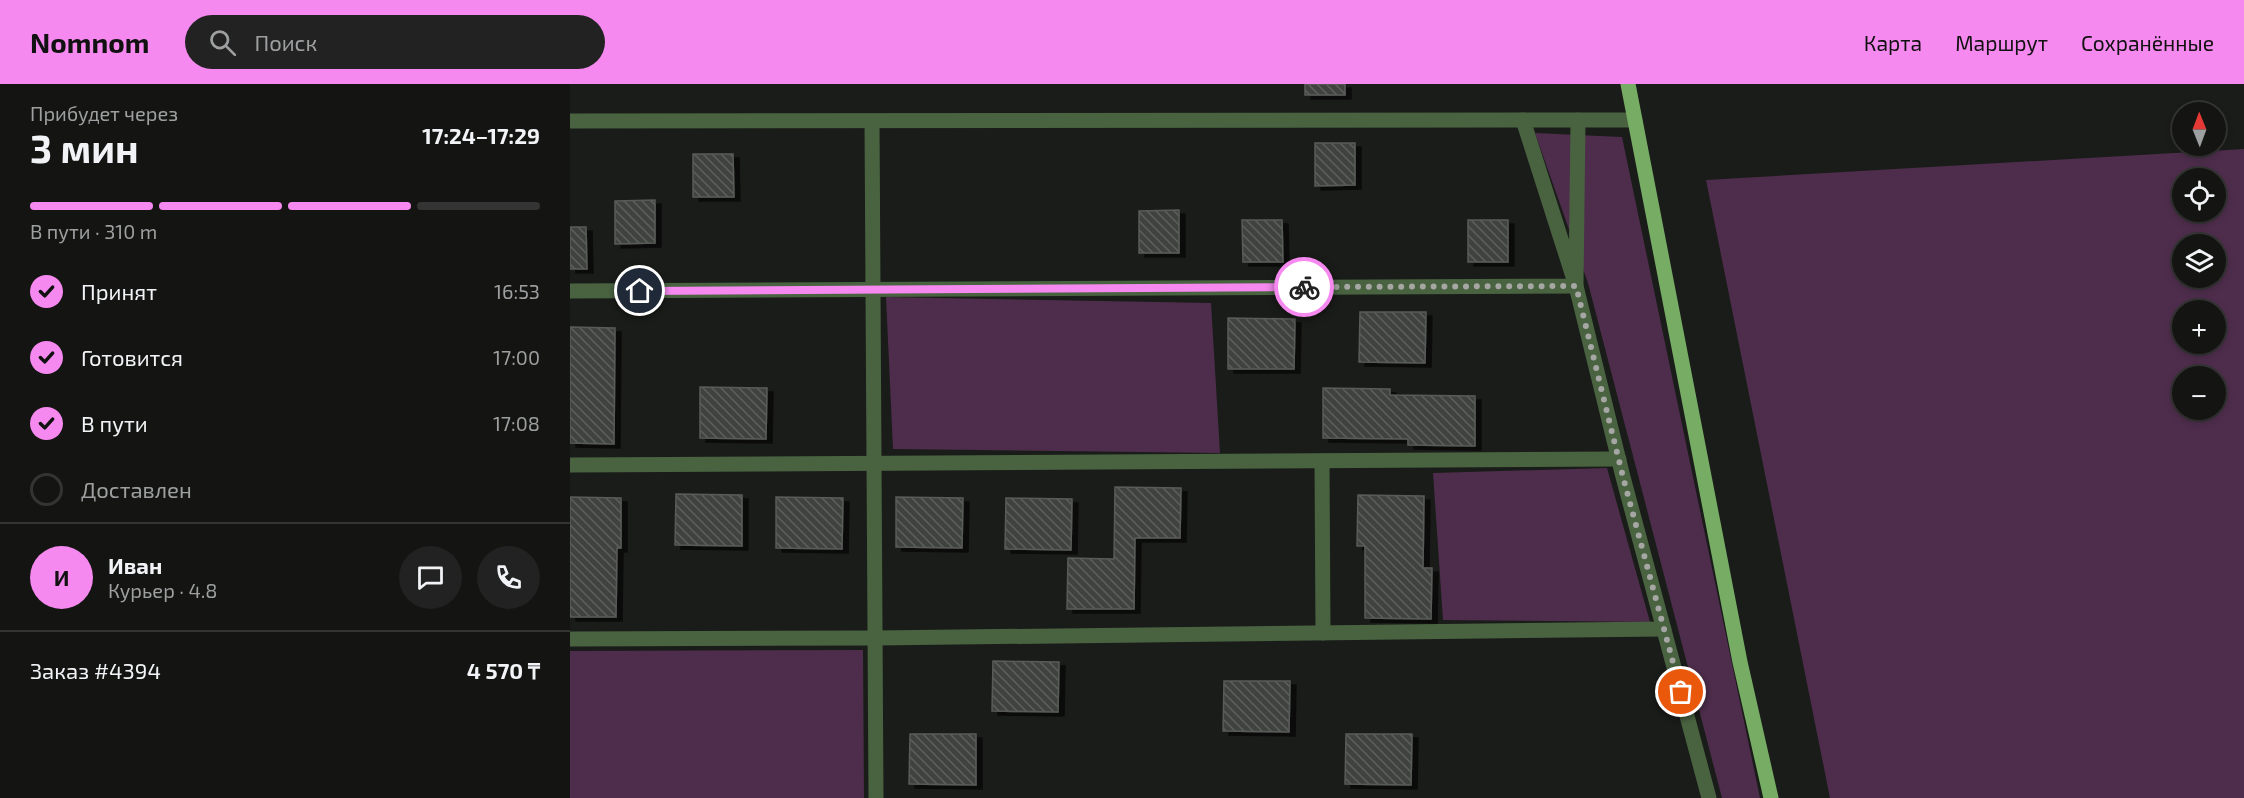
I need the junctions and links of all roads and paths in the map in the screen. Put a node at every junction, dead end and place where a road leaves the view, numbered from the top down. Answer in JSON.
{"nodes":[{"id":1,"x":1628,"y":84,"type":"edge"},
{"id":2,"x":1523,"y":120,"type":"junction"},
{"id":3,"x":1578,"y":120,"type":"junction"},
{"id":4,"x":1635,"y":120,"type":"junction"},
{"id":5,"x":570,"y":121,"type":"edge"},
{"id":6,"x":872,"y":121,"type":"junction"},
{"id":7,"x":1576,"y":286,"type":"junction"},
{"id":8,"x":873,"y":290,"type":"junction"},
{"id":9,"x":570,"y":291,"type":"edge"},
{"id":10,"x":1619,"y":459,"type":"junction"},
{"id":11,"x":1322,"y":461,"type":"junction"},
{"id":12,"x":874,"y":463,"type":"junction"},
{"id":13,"x":570,"y":465,"type":"edge"},
{"id":14,"x":1664,"y":629,"type":"junction"},
{"id":15,"x":1323,"y":633,"type":"junction"},
{"id":16,"x":875,"y":638,"type":"junction"},
{"id":17,"x":570,"y":639,"type":"edge"},
{"id":18,"x":876,"y":798,"type":"edge"},
{"id":19,"x":1709,"y":798,"type":"edge"},
{"id":20,"x":1771,"y":798,"type":"edge"}],
"edges":[{"from":1,"to":4,"type":"main road"},
{"from":2,"to":3,"type":"street"},
{"from":2,"to":6,"type":"street"},
{"from":2,"to":7,"type":"street"},
{"from":3,"to":4,"type":"street"},
{"from":3,"to":7,"type":"street"},
{"from":4,"to":20,"type":"main road"},
{"from":5,"to":6,"type":"street"},
{"from":6,"to":8,"type":"street"},
{"from":7,"to":8,"type":"street"},
{"from":7,"to":10,"type":"street"},
{"from":8,"to":9,"type":"street"},
{"from":8,"to":12,"type":"street"},
{"from":10,"to":11,"type":"street"},
{"from":10,"to":14,"type":"street"},
{"from":11,"to":12,"type":"street"},
{"from":11,"to":15,"type":"street"},
{"from":12,"to":13,"type":"street"},
{"from":12,"to":16,"type":"street"},
{"from":14,"to":15,"type":"street"},
{"from":14,"to":19,"type":"street"},
{"from":15,"to":16,"type":"street"},
{"from":16,"to":17,"type":"street"},
{"from":16,"to":18,"type":"street"}]}
